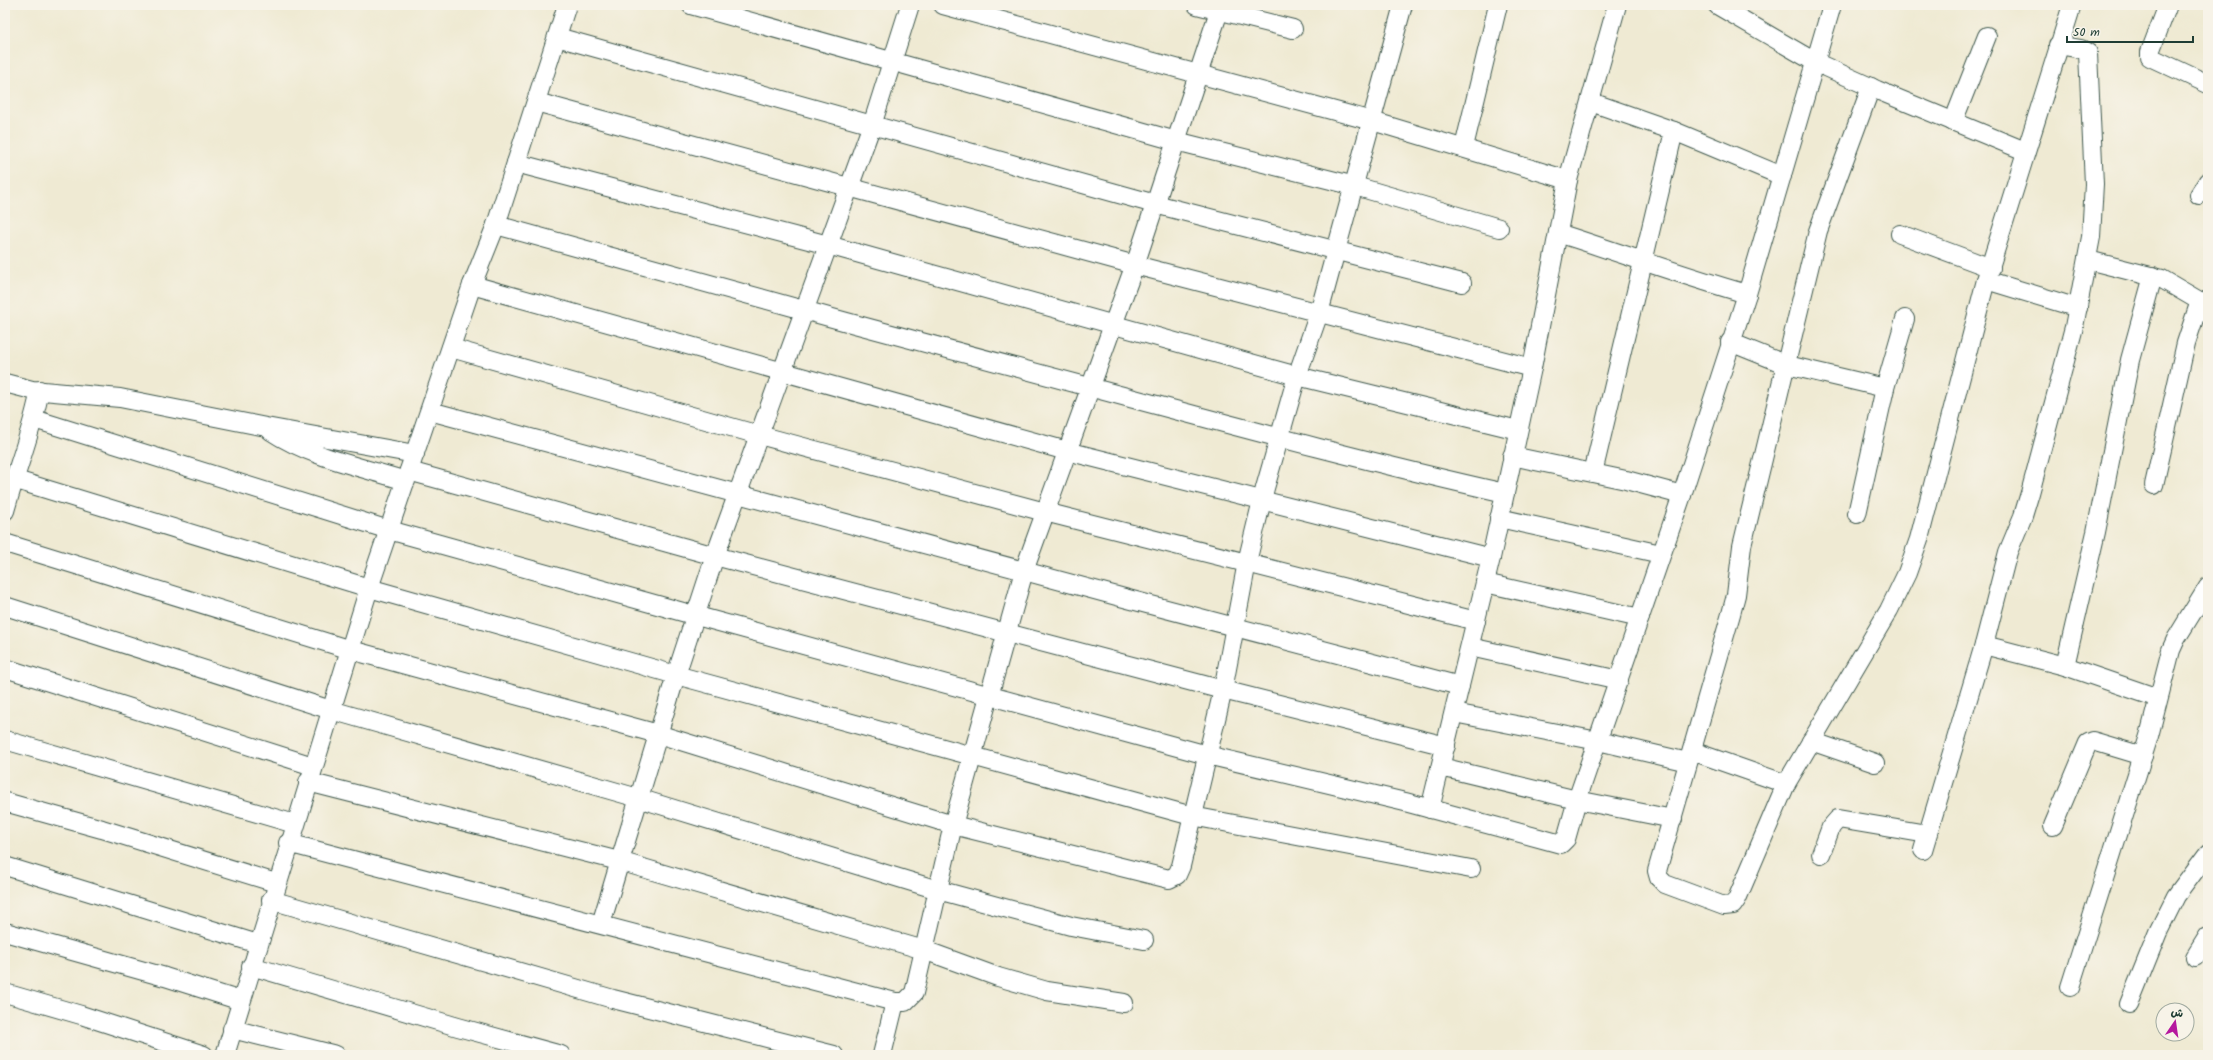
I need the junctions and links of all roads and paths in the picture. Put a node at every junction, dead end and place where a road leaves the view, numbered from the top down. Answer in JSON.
{"nodes":[{"id":1,"x":567,"y":5,"type":"edge"},
{"id":2,"x":691,"y":5,"type":"edge"},
{"id":3,"x":910,"y":5,"type":"edge"},
{"id":4,"x":943,"y":5,"type":"edge"},
{"id":5,"x":1197,"y":5,"type":"edge"},
{"id":6,"x":1403,"y":5,"type":"edge"},
{"id":7,"x":1498,"y":5,"type":"edge"},
{"id":8,"x":1617,"y":5,"type":"edge"},
{"id":9,"x":1717,"y":5,"type":"edge"},
{"id":10,"x":1832,"y":5,"type":"edge"},
{"id":11,"x":2072,"y":5,"type":"edge"},
{"id":12,"x":2168,"y":5,"type":"edge"},
{"id":13,"x":1220,"y":8,"type":"edge"},
{"id":14,"x":1294,"y":29,"type":"dead end"},
{"id":15,"x":1987,"y":36,"type":"dead end"},
{"id":16,"x":557,"y":37,"type":"junction"},
{"id":17,"x":2058,"y":45,"type":"junction"},
{"id":18,"x":893,"y":62,"type":"junction"},
{"id":19,"x":1815,"y":62,"type":"junction"},
{"id":20,"x":1199,"y":74,"type":"junction"},
{"id":21,"x":2208,"y":84,"type":"edge"},
{"id":22,"x":1870,"y":87,"type":"junction"},
{"id":23,"x":536,"y":102,"type":"junction"},
{"id":24,"x":1591,"y":102,"type":"junction"},
{"id":25,"x":1372,"y":121,"type":"junction"},
{"id":26,"x":1953,"y":122,"type":"junction"},
{"id":27,"x":871,"y":125,"type":"junction"},
{"id":28,"x":1674,"y":131,"type":"junction"},
{"id":29,"x":1176,"y":140,"type":"junction"},
{"id":30,"x":1464,"y":147,"type":"junction"},
{"id":31,"x":2025,"y":151,"type":"junction"},
{"id":32,"x":516,"y":163,"type":"junction"},
{"id":33,"x":1782,"y":176,"type":"junction"},
{"id":34,"x":1568,"y":180,"type":"junction"},
{"id":35,"x":850,"y":186,"type":"junction"},
{"id":36,"x":1354,"y":186,"type":"junction"},
{"id":37,"x":1156,"y":204,"type":"junction"},
{"id":38,"x":496,"y":224,"type":"junction"},
{"id":39,"x":1499,"y":228,"type":"dead end"},
{"id":40,"x":1558,"y":233,"type":"junction"},
{"id":41,"x":1900,"y":234,"type":"dead end"},
{"id":42,"x":828,"y":245,"type":"junction"},
{"id":43,"x":1336,"y":250,"type":"junction"},
{"id":44,"x":1643,"y":260,"type":"junction"},
{"id":45,"x":2088,"y":260,"type":"junction"},
{"id":46,"x":1135,"y":265,"type":"junction"},
{"id":47,"x":1989,"y":274,"type":"junction"},
{"id":48,"x":2153,"y":276,"type":"junction"},
{"id":49,"x":1462,"y":283,"type":"dead end"},
{"id":50,"x":472,"y":285,"type":"junction"},
{"id":51,"x":1747,"y":294,"type":"junction"},
{"id":52,"x":2204,"y":303,"type":"edge"},
{"id":53,"x":2078,"y":308,"type":"junction"},
{"id":54,"x":805,"y":311,"type":"junction"},
{"id":55,"x":1319,"y":313,"type":"junction"},
{"id":56,"x":1905,"y":319,"type":"dead end"},
{"id":57,"x":1112,"y":325,"type":"junction"},
{"id":58,"x":1730,"y":342,"type":"junction"},
{"id":59,"x":451,"y":348,"type":"junction"},
{"id":60,"x":1787,"y":365,"type":"junction"},
{"id":61,"x":1532,"y":368,"type":"junction"},
{"id":62,"x":782,"y":371,"type":"junction"},
{"id":63,"x":1297,"y":376,"type":"junction"},
{"id":64,"x":5,"y":383,"type":"edge"},
{"id":65,"x":1090,"y":388,"type":"junction"},
{"id":66,"x":1884,"y":388,"type":"junction"},
{"id":67,"x":40,"y":390,"type":"junction"},
{"id":68,"x":430,"y":411,"type":"junction"},
{"id":69,"x":34,"y":419,"type":"junction"},
{"id":70,"x":266,"y":428,"type":"junction"},
{"id":71,"x":1518,"y":430,"type":"junction"},
{"id":72,"x":760,"y":435,"type":"junction"},
{"id":73,"x":1279,"y":438,"type":"junction"},
{"id":74,"x":1066,"y":451,"type":"junction"},
{"id":75,"x":415,"y":454,"type":"junction"},
{"id":76,"x":1512,"y":456,"type":"junction"},
{"id":77,"x":1593,"y":473,"type":"junction"},
{"id":78,"x":408,"y":476,"type":"junction"},
{"id":79,"x":13,"y":479,"type":"junction"},
{"id":80,"x":2154,"y":485,"type":"dead end"},
{"id":81,"x":1505,"y":493,"type":"junction"},
{"id":82,"x":737,"y":494,"type":"junction"},
{"id":83,"x":1682,"y":495,"type":"junction"},
{"id":84,"x":1262,"y":499,"type":"junction"},
{"id":85,"x":5,"y":511,"type":"edge"},
{"id":86,"x":1045,"y":512,"type":"junction"},
{"id":87,"x":1857,"y":514,"type":"dead end"},
{"id":88,"x":1499,"y":518,"type":"junction"},
{"id":89,"x":389,"y":530,"type":"junction"},
{"id":90,"x":5,"y":544,"type":"edge"},
{"id":91,"x":1661,"y":554,"type":"junction"},
{"id":92,"x":715,"y":556,"type":"junction"},
{"id":93,"x":1492,"y":558,"type":"junction"},
{"id":94,"x":1247,"y":562,"type":"junction"},
{"id":95,"x":1024,"y":571,"type":"junction"},
{"id":96,"x":1485,"y":583,"type":"junction"},
{"id":97,"x":2208,"y":587,"type":"edge"},
{"id":98,"x":369,"y":588,"type":"junction"},
{"id":99,"x":5,"y":606,"type":"edge"},
{"id":100,"x":697,"y":616,"type":"junction"},
{"id":101,"x":1640,"y":618,"type":"junction"},
{"id":102,"x":1476,"y":621,"type":"junction"},
{"id":103,"x":1234,"y":628,"type":"junction"},
{"id":104,"x":1007,"y":633,"type":"junction"},
{"id":105,"x":1984,"y":646,"type":"junction"},
{"id":106,"x":1470,"y":647,"type":"junction"},
{"id":107,"x":351,"y":650,"type":"junction"},
{"id":108,"x":2065,"y":666,"type":"junction"},
{"id":109,"x":5,"y":668,"type":"edge"},
{"id":110,"x":676,"y":675,"type":"junction"},
{"id":111,"x":1619,"y":680,"type":"junction"},
{"id":112,"x":1460,"y":686,"type":"junction"},
{"id":113,"x":1223,"y":690,"type":"junction"},
{"id":114,"x":990,"y":696,"type":"junction"},
{"id":115,"x":2158,"y":698,"type":"junction"},
{"id":116,"x":331,"y":710,"type":"junction"},
{"id":117,"x":1454,"y":713,"type":"junction"},
{"id":118,"x":658,"y":734,"type":"junction"},
{"id":119,"x":5,"y":740,"type":"edge"},
{"id":120,"x":1598,"y":741,"type":"junction"},
{"id":121,"x":1811,"y":741,"type":"junction"},
{"id":122,"x":1446,"y":746,"type":"junction"},
{"id":123,"x":1207,"y":755,"type":"junction"},
{"id":124,"x":973,"y":756,"type":"junction"},
{"id":125,"x":1690,"y":756,"type":"junction"},
{"id":126,"x":2143,"y":756,"type":"junction"},
{"id":127,"x":1875,"y":763,"type":"dead end"},
{"id":128,"x":1441,"y":767,"type":"junction"},
{"id":129,"x":310,"y":774,"type":"junction"},
{"id":130,"x":1786,"y":784,"type":"junction"},
{"id":131,"x":638,"y":798,"type":"junction"},
{"id":132,"x":1577,"y":800,"type":"junction"},
{"id":133,"x":5,"y":802,"type":"edge"},
{"id":134,"x":1430,"y":809,"type":"junction"},
{"id":135,"x":1192,"y":816,"type":"junction"},
{"id":136,"x":1673,"y":819,"type":"junction"},
{"id":137,"x":295,"y":824,"type":"junction"},
{"id":138,"x":953,"y":824,"type":"junction"},
{"id":139,"x":2053,"y":826,"type":"dead end"},
{"id":140,"x":288,"y":843,"type":"junction"},
{"id":141,"x":2208,"y":853,"type":"edge"},
{"id":142,"x":1821,"y":854,"type":"dead end"},
{"id":143,"x":619,"y":861,"type":"junction"},
{"id":144,"x":5,"y":866,"type":"edge"},
{"id":145,"x":1471,"y":870,"type":"dead end"},
{"id":146,"x":938,"y":890,"type":"junction"},
{"id":147,"x":274,"y":891,"type":"junction"},
{"id":148,"x":601,"y":924,"type":"junction"},
{"id":149,"x":5,"y":932,"type":"edge"},
{"id":150,"x":2208,"y":936,"type":"edge"},
{"id":151,"x":1144,"y":940,"type":"dead end"},
{"id":152,"x":258,"y":944,"type":"junction"},
{"id":153,"x":924,"y":950,"type":"junction"},
{"id":154,"x":2195,"y":957,"type":"dead end"},
{"id":155,"x":251,"y":966,"type":"junction"},
{"id":156,"x":2070,"y":987,"type":"dead end"},
{"id":157,"x":5,"y":993,"type":"edge"},
{"id":158,"x":241,"y":1001,"type":"junction"},
{"id":159,"x":895,"y":1002,"type":"junction"},
{"id":160,"x":1124,"y":1003,"type":"dead end"},
{"id":161,"x":2129,"y":1004,"type":"dead end"},
{"id":162,"x":232,"y":1029,"type":"junction"},
{"id":163,"x":204,"y":1055,"type":"edge"},
{"id":164,"x":225,"y":1055,"type":"edge"},
{"id":165,"x":336,"y":1055,"type":"edge"},
{"id":166,"x":561,"y":1055,"type":"edge"},
{"id":167,"x":834,"y":1055,"type":"edge"},
{"id":168,"x":882,"y":1055,"type":"edge"}],
"edges":[{"from":1,"to":16,"type":"street"},
{"from":2,"to":18,"type":"street"},
{"from":3,"to":18,"type":"street"},
{"from":4,"to":20,"type":"street"},
{"from":5,"to":13,"type":"street"},
{"from":6,"to":25,"type":"street"},
{"from":7,"to":30,"type":"street"},
{"from":8,"to":24,"type":"street"},
{"from":9,"to":19,"type":"street"},
{"from":10,"to":19,"type":"street"},
{"from":11,"to":17,"type":"street"},
{"from":12,"to":21,"type":"street"},
{"from":13,"to":14,"type":"street"},
{"from":13,"to":20,"type":"street"},
{"from":15,"to":26,"type":"street"},
{"from":16,"to":23,"type":"street"},
{"from":16,"to":27,"type":"street"},
{"from":17,"to":31,"type":"street"},
{"from":17,"to":45,"type":"street"},
{"from":18,"to":27,"type":"street"},
{"from":18,"to":29,"type":"street"},
{"from":19,"to":22,"type":"street"},
{"from":19,"to":33,"type":"street"},
{"from":20,"to":25,"type":"street"},
{"from":20,"to":29,"type":"street"},
{"from":22,"to":26,"type":"street"},
{"from":22,"to":60,"type":"street"},
{"from":23,"to":32,"type":"street"},
{"from":23,"to":35,"type":"street"},
{"from":24,"to":28,"type":"street"},
{"from":24,"to":34,"type":"street"},
{"from":25,"to":30,"type":"street"},
{"from":25,"to":36,"type":"street"},
{"from":26,"to":31,"type":"street"},
{"from":27,"to":35,"type":"street"},
{"from":27,"to":37,"type":"street"},
{"from":28,"to":33,"type":"street"},
{"from":28,"to":44,"type":"street"},
{"from":29,"to":36,"type":"street"},
{"from":29,"to":37,"type":"street"},
{"from":30,"to":34,"type":"street"},
{"from":31,"to":47,"type":"street"},
{"from":32,"to":38,"type":"street"},
{"from":32,"to":42,"type":"street"},
{"from":33,"to":51,"type":"street"},
{"from":34,"to":40,"type":"street"},
{"from":35,"to":42,"type":"street"},
{"from":35,"to":46,"type":"street"},
{"from":36,"to":39,"type":"street"},
{"from":36,"to":43,"type":"street"},
{"from":37,"to":43,"type":"street"},
{"from":37,"to":46,"type":"street"},
{"from":38,"to":50,"type":"street"},
{"from":38,"to":54,"type":"street"},
{"from":40,"to":44,"type":"street"},
{"from":40,"to":61,"type":"street"},
{"from":41,"to":47,"type":"street"},
{"from":42,"to":54,"type":"street"},
{"from":42,"to":57,"type":"street"},
{"from":43,"to":49,"type":"street"},
{"from":43,"to":55,"type":"street"},
{"from":44,"to":51,"type":"street"},
{"from":44,"to":77,"type":"street"},
{"from":45,"to":48,"type":"street"},
{"from":45,"to":53,"type":"street"},
{"from":46,"to":55,"type":"street"},
{"from":46,"to":57,"type":"street"},
{"from":47,"to":53,"type":"street"},
{"from":47,"to":121,"type":"street"},
{"from":48,"to":52,"type":"street"},
{"from":48,"to":108,"type":"street"},
{"from":50,"to":59,"type":"street"},
{"from":50,"to":62,"type":"street"},
{"from":51,"to":58,"type":"street"},
{"from":52,"to":80,"type":"street"},
{"from":53,"to":105,"type":"street"},
{"from":54,"to":62,"type":"street"},
{"from":54,"to":65,"type":"street"},
{"from":55,"to":61,"type":"street"},
{"from":55,"to":63,"type":"street"},
{"from":56,"to":66,"type":"street"},
{"from":57,"to":63,"type":"street"},
{"from":57,"to":65,"type":"street"},
{"from":58,"to":60,"type":"street"},
{"from":58,"to":83,"type":"street"},
{"from":59,"to":68,"type":"street"},
{"from":59,"to":72,"type":"street"},
{"from":60,"to":66,"type":"street"},
{"from":60,"to":125,"type":"street"},
{"from":61,"to":71,"type":"street"},
{"from":62,"to":72,"type":"street"},
{"from":62,"to":74,"type":"street"},
{"from":63,"to":71,"type":"street"},
{"from":63,"to":73,"type":"street"},
{"from":64,"to":67,"type":"street"},
{"from":65,"to":73,"type":"street"},
{"from":65,"to":74,"type":"street"},
{"from":66,"to":87,"type":"street"},
{"from":67,"to":69,"type":"street"},
{"from":67,"to":70,"type":"street"},
{"from":68,"to":75,"type":"street"},
{"from":68,"to":82,"type":"street"},
{"from":69,"to":79,"type":"street"},
{"from":69,"to":89,"type":"street"},
{"from":70,"to":75,"type":"street"},
{"from":70,"to":78,"type":"street"},
{"from":71,"to":76,"type":"street"},
{"from":72,"to":82,"type":"street"},
{"from":72,"to":86,"type":"street"},
{"from":73,"to":81,"type":"street"},
{"from":73,"to":84,"type":"street"},
{"from":74,"to":84,"type":"street"},
{"from":74,"to":86,"type":"street"},
{"from":75,"to":78,"type":"street"},
{"from":76,"to":77,"type":"street"},
{"from":76,"to":81,"type":"street"},
{"from":77,"to":83,"type":"street"},
{"from":78,"to":89,"type":"street"},
{"from":78,"to":92,"type":"street"},
{"from":79,"to":85,"type":"street"},
{"from":79,"to":98,"type":"street"},
{"from":81,"to":88,"type":"street"},
{"from":82,"to":92,"type":"street"},
{"from":82,"to":95,"type":"street"},
{"from":83,"to":91,"type":"street"},
{"from":84,"to":93,"type":"street"},
{"from":84,"to":94,"type":"street"},
{"from":86,"to":94,"type":"street"},
{"from":86,"to":95,"type":"street"},
{"from":88,"to":91,"type":"street"},
{"from":88,"to":93,"type":"street"},
{"from":89,"to":98,"type":"street"},
{"from":89,"to":100,"type":"street"},
{"from":90,"to":107,"type":"street"},
{"from":91,"to":101,"type":"street"},
{"from":92,"to":100,"type":"street"},
{"from":92,"to":104,"type":"street"},
{"from":93,"to":96,"type":"street"},
{"from":94,"to":102,"type":"street"},
{"from":94,"to":103,"type":"street"},
{"from":95,"to":103,"type":"street"},
{"from":95,"to":104,"type":"street"},
{"from":96,"to":101,"type":"street"},
{"from":96,"to":102,"type":"street"},
{"from":97,"to":115,"type":"street"},
{"from":98,"to":107,"type":"street"},
{"from":98,"to":110,"type":"street"},
{"from":99,"to":116,"type":"street"},
{"from":100,"to":110,"type":"street"},
{"from":100,"to":114,"type":"street"},
{"from":101,"to":111,"type":"street"},
{"from":102,"to":106,"type":"street"},
{"from":103,"to":112,"type":"street"},
{"from":103,"to":113,"type":"street"},
{"from":104,"to":113,"type":"street"},
{"from":104,"to":114,"type":"street"},
{"from":105,"to":108,"type":"street"},
{"from":105,"to":142,"type":"street"},
{"from":106,"to":111,"type":"street"},
{"from":106,"to":112,"type":"street"},
{"from":107,"to":116,"type":"street"},
{"from":107,"to":118,"type":"street"},
{"from":108,"to":115,"type":"street"},
{"from":109,"to":129,"type":"street"},
{"from":110,"to":118,"type":"street"},
{"from":110,"to":124,"type":"street"},
{"from":111,"to":120,"type":"street"},
{"from":112,"to":117,"type":"street"},
{"from":113,"to":122,"type":"street"},
{"from":113,"to":123,"type":"street"},
{"from":114,"to":123,"type":"street"},
{"from":114,"to":124,"type":"street"},
{"from":115,"to":126,"type":"street"},
{"from":116,"to":129,"type":"street"},
{"from":116,"to":131,"type":"street"},
{"from":117,"to":120,"type":"street"},
{"from":117,"to":122,"type":"street"},
{"from":118,"to":131,"type":"street"},
{"from":118,"to":138,"type":"street"},
{"from":119,"to":137,"type":"street"},
{"from":120,"to":125,"type":"street"},
{"from":120,"to":132,"type":"street"},
{"from":121,"to":127,"type":"street"},
{"from":121,"to":130,"type":"street"},
{"from":122,"to":128,"type":"street"},
{"from":123,"to":134,"type":"street"},
{"from":123,"to":135,"type":"street"},
{"from":124,"to":135,"type":"street"},
{"from":124,"to":138,"type":"street"},
{"from":125,"to":130,"type":"street"},
{"from":125,"to":136,"type":"street"},
{"from":126,"to":139,"type":"street"},
{"from":126,"to":156,"type":"street"},
{"from":128,"to":132,"type":"street"},
{"from":128,"to":134,"type":"street"},
{"from":129,"to":137,"type":"street"},
{"from":129,"to":143,"type":"street"},
{"from":130,"to":136,"type":"street"},
{"from":131,"to":143,"type":"street"},
{"from":131,"to":146,"type":"street"},
{"from":132,"to":134,"type":"street"},
{"from":132,"to":136,"type":"street"},
{"from":133,"to":147,"type":"street"},
{"from":135,"to":138,"type":"street"},
{"from":135,"to":145,"type":"street"},
{"from":137,"to":140,"type":"street"},
{"from":138,"to":146,"type":"street"},
{"from":140,"to":147,"type":"street"},
{"from":140,"to":148,"type":"street"},
{"from":141,"to":161,"type":"street"},
{"from":143,"to":148,"type":"street"},
{"from":143,"to":153,"type":"street"},
{"from":144,"to":152,"type":"street"},
{"from":146,"to":151,"type":"street"},
{"from":146,"to":153,"type":"street"},
{"from":147,"to":152,"type":"street"},
{"from":147,"to":167,"type":"street"},
{"from":148,"to":159,"type":"street"},
{"from":149,"to":158,"type":"street"},
{"from":150,"to":154,"type":"street"},
{"from":152,"to":155,"type":"street"},
{"from":153,"to":159,"type":"street"},
{"from":153,"to":160,"type":"street"},
{"from":155,"to":158,"type":"street"},
{"from":155,"to":166,"type":"street"},
{"from":157,"to":163,"type":"street"},
{"from":158,"to":162,"type":"street"},
{"from":159,"to":168,"type":"street"},
{"from":162,"to":164,"type":"street"},
{"from":162,"to":165,"type":"street"}]}
